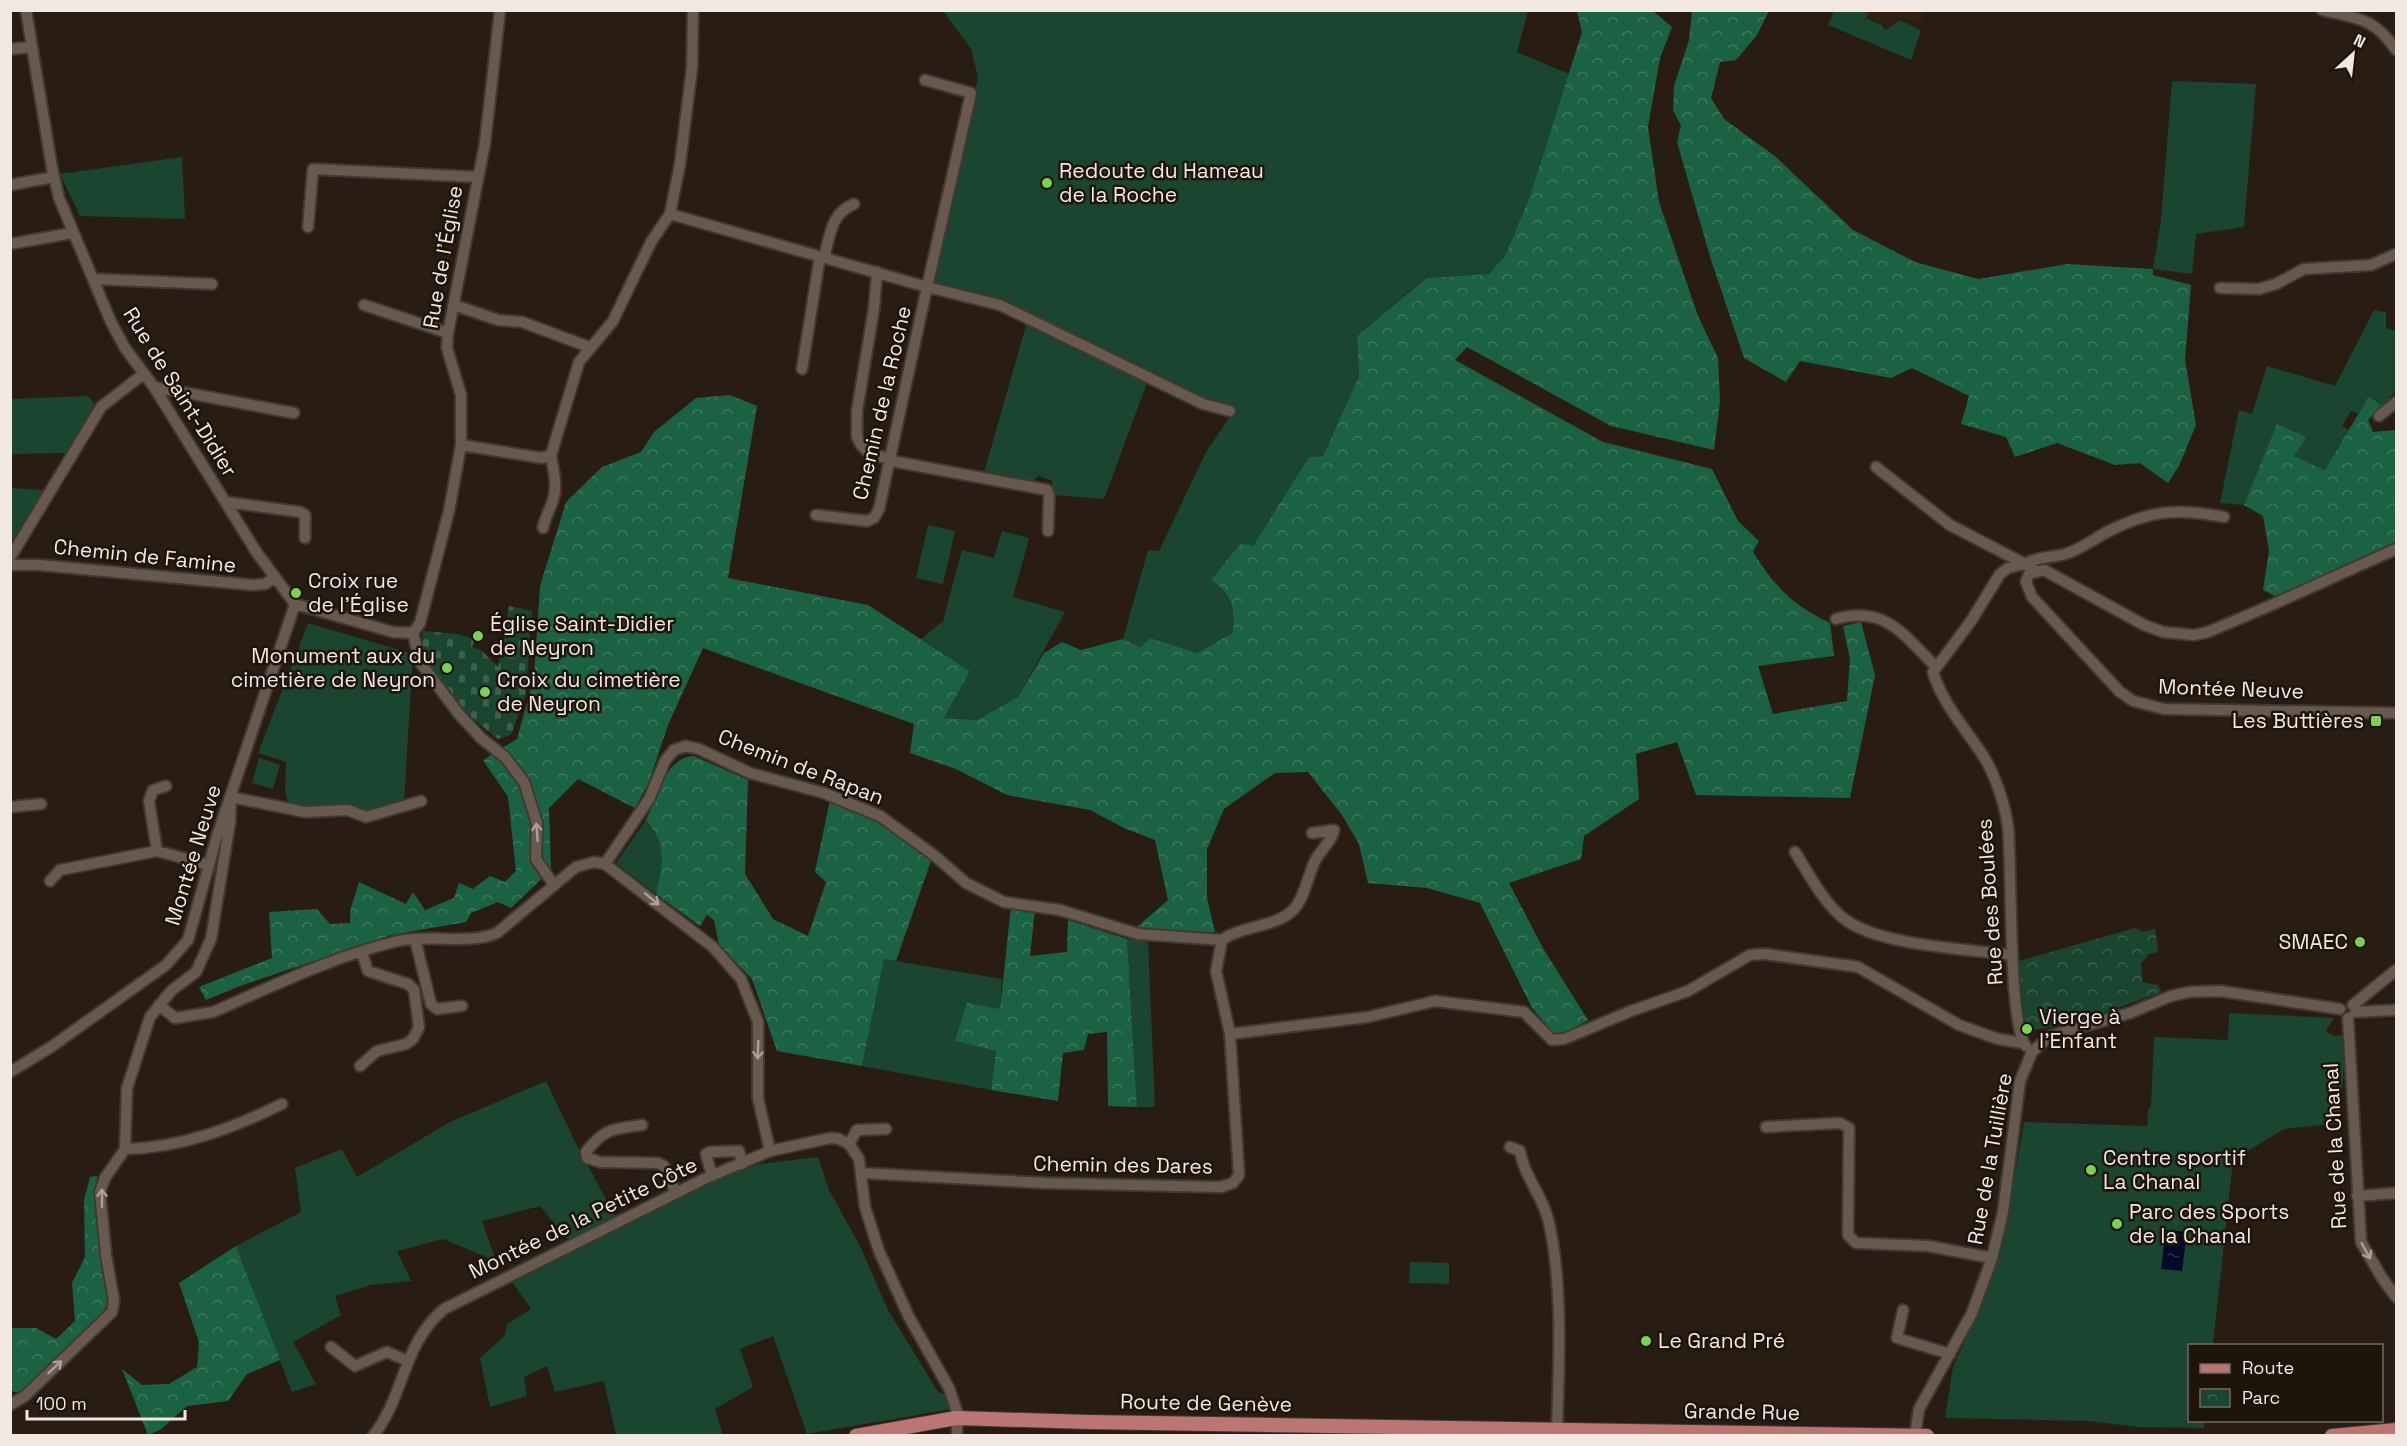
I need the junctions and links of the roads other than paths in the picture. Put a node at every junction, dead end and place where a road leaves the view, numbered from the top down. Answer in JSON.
{"nodes":[{"id":1,"x":26,"y":10,"type":"edge"},
{"id":2,"x":500,"y":10,"type":"edge"},
{"id":3,"x":693,"y":10,"type":"edge"},
{"id":4,"x":2322,"y":10,"type":"edge"},
{"id":5,"x":32,"y":47,"type":"junction"},
{"id":6,"x":10,"y":49,"type":"edge"},
{"id":7,"x":2397,"y":50,"type":"edge"},
{"id":8,"x":925,"y":80,"type":"dead end"},
{"id":9,"x":54,"y":177,"type":"junction"},
{"id":10,"x":478,"y":177,"type":"junction"},
{"id":11,"x":10,"y":185,"type":"edge"},
{"id":12,"x":854,"y":204,"type":"dead end"},
{"id":13,"x":670,"y":214,"type":"junction"},
{"id":14,"x":308,"y":227,"type":"dead end"},
{"id":15,"x":72,"y":233,"type":"junction"},
{"id":16,"x":10,"y":244,"type":"edge"},
{"id":17,"x":2397,"y":254,"type":"edge"},
{"id":18,"x":822,"y":257,"type":"junction"},
{"id":19,"x":878,"y":273,"type":"junction"},
{"id":20,"x":94,"y":279,"type":"junction"},
{"id":21,"x":212,"y":284,"type":"dead end"},
{"id":22,"x":927,"y":287,"type":"junction"},
{"id":23,"x":2220,"y":288,"type":"dead end"},
{"id":24,"x":364,"y":305,"type":"dead end"},
{"id":25,"x":454,"y":305,"type":"junction"},
{"id":26,"x":448,"y":333,"type":"junction"},
{"id":27,"x":589,"y":347,"type":"junction"},
{"id":28,"x":802,"y":369,"type":"dead end"},
{"id":29,"x":142,"y":375,"type":"junction"},
{"id":30,"x":154,"y":387,"type":"junction"},
{"id":31,"x":2397,"y":402,"type":"edge"},
{"id":32,"x":1230,"y":411,"type":"dead end"},
{"id":33,"x":294,"y":413,"type":"dead end"},
{"id":34,"x":2379,"y":416,"type":"dead end"},
{"id":35,"x":461,"y":445,"type":"junction"},
{"id":36,"x":551,"y":455,"type":"junction"},
{"id":37,"x":892,"y":461,"type":"junction"},
{"id":38,"x":1876,"y":467,"type":"dead end"},
{"id":39,"x":225,"y":502,"type":"junction"},
{"id":40,"x":816,"y":515,"type":"dead end"},
{"id":41,"x":2224,"y":517,"type":"dead end"},
{"id":42,"x":543,"y":528,"type":"dead end"},
{"id":43,"x":1048,"y":531,"type":"dead end"},
{"id":44,"x":305,"y":538,"type":"dead end"},
{"id":45,"x":2397,"y":549,"type":"edge"},
{"id":46,"x":10,"y":558,"type":"edge"},
{"id":47,"x":2025,"y":564,"type":"junction"},
{"id":48,"x":10,"y":565,"type":"edge"},
{"id":49,"x":2036,"y":571,"type":"junction"},
{"id":50,"x":274,"y":578,"type":"junction"},
{"id":51,"x":295,"y":604,"type":"junction"},
{"id":52,"x":1836,"y":618,"type":"dead end"},
{"id":53,"x":413,"y":633,"type":"junction"},
{"id":54,"x":1935,"y":666,"type":"junction"},
{"id":55,"x":2397,"y":713,"type":"edge"},
{"id":56,"x":166,"y":786,"type":"dead end"},
{"id":57,"x":231,"y":797,"type":"junction"},
{"id":58,"x":421,"y":801,"type":"dead end"},
{"id":59,"x":41,"y":804,"type":"dead end"},
{"id":60,"x":10,"y":807,"type":"edge"},
{"id":61,"x":1312,"y":833,"type":"dead end"},
{"id":62,"x":157,"y":851,"type":"junction"},
{"id":63,"x":1796,"y":852,"type":"dead end"},
{"id":64,"x":605,"y":864,"type":"junction"},
{"id":65,"x":209,"y":865,"type":"junction"},
{"id":66,"x":50,"y":881,"type":"dead end"},
{"id":67,"x":554,"y":885,"type":"junction"},
{"id":68,"x":415,"y":939,"type":"junction"},
{"id":69,"x":1222,"y":939,"type":"junction"},
{"id":70,"x":362,"y":953,"type":"junction"},
{"id":71,"x":2012,"y":955,"type":"junction"},
{"id":72,"x":2397,"y":970,"type":"edge"},
{"id":73,"x":462,"y":1006,"type":"dead end"},
{"id":74,"x":157,"y":1008,"type":"junction"},
{"id":75,"x":2397,"y":1010,"type":"edge"},
{"id":76,"x":2349,"y":1011,"type":"junction"},
{"id":77,"x":1230,"y":1034,"type":"junction"},
{"id":78,"x":2023,"y":1043,"type":"junction"},
{"id":79,"x":2032,"y":1052,"type":"junction"},
{"id":80,"x":360,"y":1066,"type":"dead end"},
{"id":81,"x":10,"y":1072,"type":"edge"},
{"id":82,"x":282,"y":1104,"type":"dead end"},
{"id":83,"x":642,"y":1125,"type":"dead end"},
{"id":84,"x":1766,"y":1127,"type":"dead end"},
{"id":85,"x":886,"y":1129,"type":"dead end"},
{"id":86,"x":849,"y":1144,"type":"junction"},
{"id":87,"x":1510,"y":1147,"type":"dead end"},
{"id":88,"x":125,"y":1149,"type":"junction"},
{"id":89,"x":770,"y":1151,"type":"junction"},
{"id":90,"x":742,"y":1164,"type":"junction"},
{"id":91,"x":861,"y":1173,"type":"junction"},
{"id":92,"x":712,"y":1176,"type":"junction"},
{"id":93,"x":676,"y":1193,"type":"junction"},
{"id":94,"x":2397,"y":1193,"type":"edge"},
{"id":95,"x":2357,"y":1196,"type":"junction"},
{"id":96,"x":1992,"y":1258,"type":"junction"},
{"id":97,"x":2397,"y":1297,"type":"edge"},
{"id":98,"x":1903,"y":1310,"type":"dead end"},
{"id":99,"x":331,"y":1347,"type":"dead end"},
{"id":100,"x":1950,"y":1354,"type":"junction"},
{"id":101,"x":408,"y":1361,"type":"junction"},
{"id":102,"x":10,"y":1405,"type":"edge"},
{"id":103,"x":956,"y":1418,"type":"junction"},
{"id":104,"x":1557,"y":1430,"type":"junction"},
{"id":105,"x":2397,"y":1430,"type":"edge"},
{"id":106,"x":1900,"y":1435,"type":"edge"},
{"id":107,"x":1915,"y":1435,"type":"edge"},
{"id":108,"x":373,"y":1436,"type":"edge"},
{"id":109,"x":856,"y":1436,"type":"edge"},
{"id":110,"x":957,"y":1436,"type":"edge"},
{"id":111,"x":1927,"y":1436,"type":"edge"},
{"id":112,"x":2332,"y":1436,"type":"edge"}],
"edges":[{"from":1,"to":5,"type":"street","name":"Rue de Saint-Didier"},
{"from":2,"to":10,"type":"street","name":"Rue de l'Église"},
{"from":3,"to":13,"type":"street"},
{"from":4,"to":7,"type":"street"},
{"from":5,"to":6,"type":"street"},
{"from":5,"to":9,"type":"street","name":"Rue de Saint-Didier"},
{"from":8,"to":22,"type":"street"},
{"from":9,"to":11,"type":"street"},
{"from":9,"to":15,"type":"street","name":"Rue de Saint-Didier"},
{"from":10,"to":14,"type":"street"},
{"from":10,"to":25,"type":"street","name":"Rue de l'Église"},
{"from":12,"to":18,"type":"street"},
{"from":13,"to":18,"type":"street","name":"Chemin de la Roche"},
{"from":13,"to":27,"type":"street"},
{"from":15,"to":16,"type":"street"},
{"from":15,"to":20,"type":"street","name":"Rue de Saint-Didier"},
{"from":17,"to":23,"type":"street"},
{"from":18,"to":19,"type":"street","name":"Chemin de la Roche"},
{"from":18,"to":28,"type":"street"},
{"from":19,"to":22,"type":"street","name":"Chemin de la Roche"},
{"from":19,"to":37,"type":"street"},
{"from":20,"to":21,"type":"street"},
{"from":20,"to":29,"type":"street","name":"Rue de Saint-Didier"},
{"from":22,"to":32,"type":"street"},
{"from":22,"to":37,"type":"street","name":"Chemin de la Roche"},
{"from":24,"to":26,"type":"street"},
{"from":25,"to":26,"type":"street","name":"Rue de l'Église"},
{"from":25,"to":27,"type":"street"},
{"from":26,"to":35,"type":"street","name":"Rue de l'Église"},
{"from":27,"to":36,"type":"street"},
{"from":29,"to":30,"type":"street","name":"Rue de Saint-Didier"},
{"from":29,"to":46,"type":"street"},
{"from":30,"to":33,"type":"street"},
{"from":30,"to":39,"type":"street","name":"Rue de Saint-Didier"},
{"from":31,"to":34,"type":"street"},
{"from":35,"to":36,"type":"street"},
{"from":35,"to":53,"type":"street","name":"Rue de l'Église"},
{"from":36,"to":42,"type":"street"},
{"from":37,"to":40,"type":"street","name":"Chemin de la Roche"},
{"from":37,"to":43,"type":"street"},
{"from":38,"to":47,"type":"street"},
{"from":39,"to":44,"type":"street"},
{"from":39,"to":50,"type":"street","name":"Rue de Saint-Didier"},
{"from":41,"to":47,"type":"street"},
{"from":45,"to":49,"type":"street"},
{"from":47,"to":49,"type":"street"},
{"from":47,"to":54,"type":"street"},
{"from":48,"to":50,"type":"street","name":"Chemin de Famine"},
{"from":49,"to":55,"type":"street","name":"Montée Neuve"},
{"from":50,"to":51,"type":"street","name":"Rue de Saint-Didier"},
{"from":51,"to":53,"type":"street"},
{"from":51,"to":57,"type":"street","name":"Montée Neuve"},
{"from":52,"to":54,"type":"street"},
{"from":67,"to":53,"type":"street","one_way":true},
{"from":54,"to":71,"type":"street","name":"Rue des Boulées"},
{"from":56,"to":62,"type":"street"},
{"from":57,"to":58,"type":"street"},
{"from":57,"to":65,"type":"street","name":"Montée Neuve"},
{"from":57,"to":74,"type":"street"},
{"from":59,"to":60,"type":"street"},
{"from":61,"to":69,"type":"street"},
{"from":62,"to":65,"type":"street"},
{"from":62,"to":66,"type":"street"},
{"from":63,"to":71,"type":"street"},
{"from":64,"to":67,"type":"street"},
{"from":64,"to":69,"type":"street","name":"Chemin de Rapan"},
{"from":64,"to":89,"type":"street","one_way":true},
{"from":65,"to":81,"type":"street","name":"Montée Neuve"},
{"from":67,"to":68,"type":"street"},
{"from":68,"to":70,"type":"street"},
{"from":68,"to":73,"type":"street"},
{"from":69,"to":77,"type":"street","name":"Chemin des Dares"},
{"from":70,"to":74,"type":"street"},
{"from":70,"to":80,"type":"street"},
{"from":71,"to":78,"type":"street","name":"Rue des Boulées"},
{"from":72,"to":76,"type":"street"},
{"from":74,"to":88,"type":"street"},
{"from":75,"to":76,"type":"street"},
{"from":76,"to":79,"type":"street"},
{"from":76,"to":95,"type":"street","name":"Rue de la Chanal"},
{"from":77,"to":78,"type":"street"},
{"from":77,"to":91,"type":"street","name":"Chemin des Dares"},
{"from":78,"to":79,"type":"street"},
{"from":79,"to":96,"type":"street","name":"Rue de la Tuillière"},
{"from":82,"to":88,"type":"street"},
{"from":83,"to":93,"type":"street"},
{"from":84,"to":96,"type":"street"},
{"from":85,"to":86,"type":"street"},
{"from":86,"to":89,"type":"street","name":"Montée de la Petite Côte"},
{"from":86,"to":91,"type":"street"},
{"from":87,"to":104,"type":"street"},
{"from":102,"to":88,"type":"street","one_way":true},
{"from":89,"to":90,"type":"street","name":"Montée de la Petite Côte"},
{"from":90,"to":92,"type":"street","name":"Montée de la Petite Côte"},
{"from":90,"to":92,"type":"street"},
{"from":91,"to":103,"type":"street"},
{"from":92,"to":93,"type":"street","name":"Montée de la Petite Côte"},
{"from":93,"to":101,"type":"street","name":"Montée de la Petite Côte"},
{"from":94,"to":95,"type":"street"},
{"from":95,"to":97,"type":"street","name":"Rue de la Chanal","one_way":true},
{"from":96,"to":100,"type":"street","name":"Rue de la Tuillière"},
{"from":98,"to":100,"type":"street"},
{"from":99,"to":101,"type":"street"},
{"from":100,"to":107,"type":"street","name":"Rue de la Tuillière"},
{"from":101,"to":108,"type":"street","name":"Montée de la Petite Côte"},
{"from":103,"to":104,"type":"main road","name":"Route de Genève"},
{"from":103,"to":109,"type":"main road","name":"Route de Genève"},
{"from":103,"to":110,"type":"street"},
{"from":104,"to":106,"type":"main road","name":"Grande Rue"},
{"from":105,"to":112,"type":"main road"},
{"from":106,"to":107,"type":"main road","name":"Grande Rue"},
{"from":107,"to":111,"type":"main road","name":"Grande Rue"}]}
